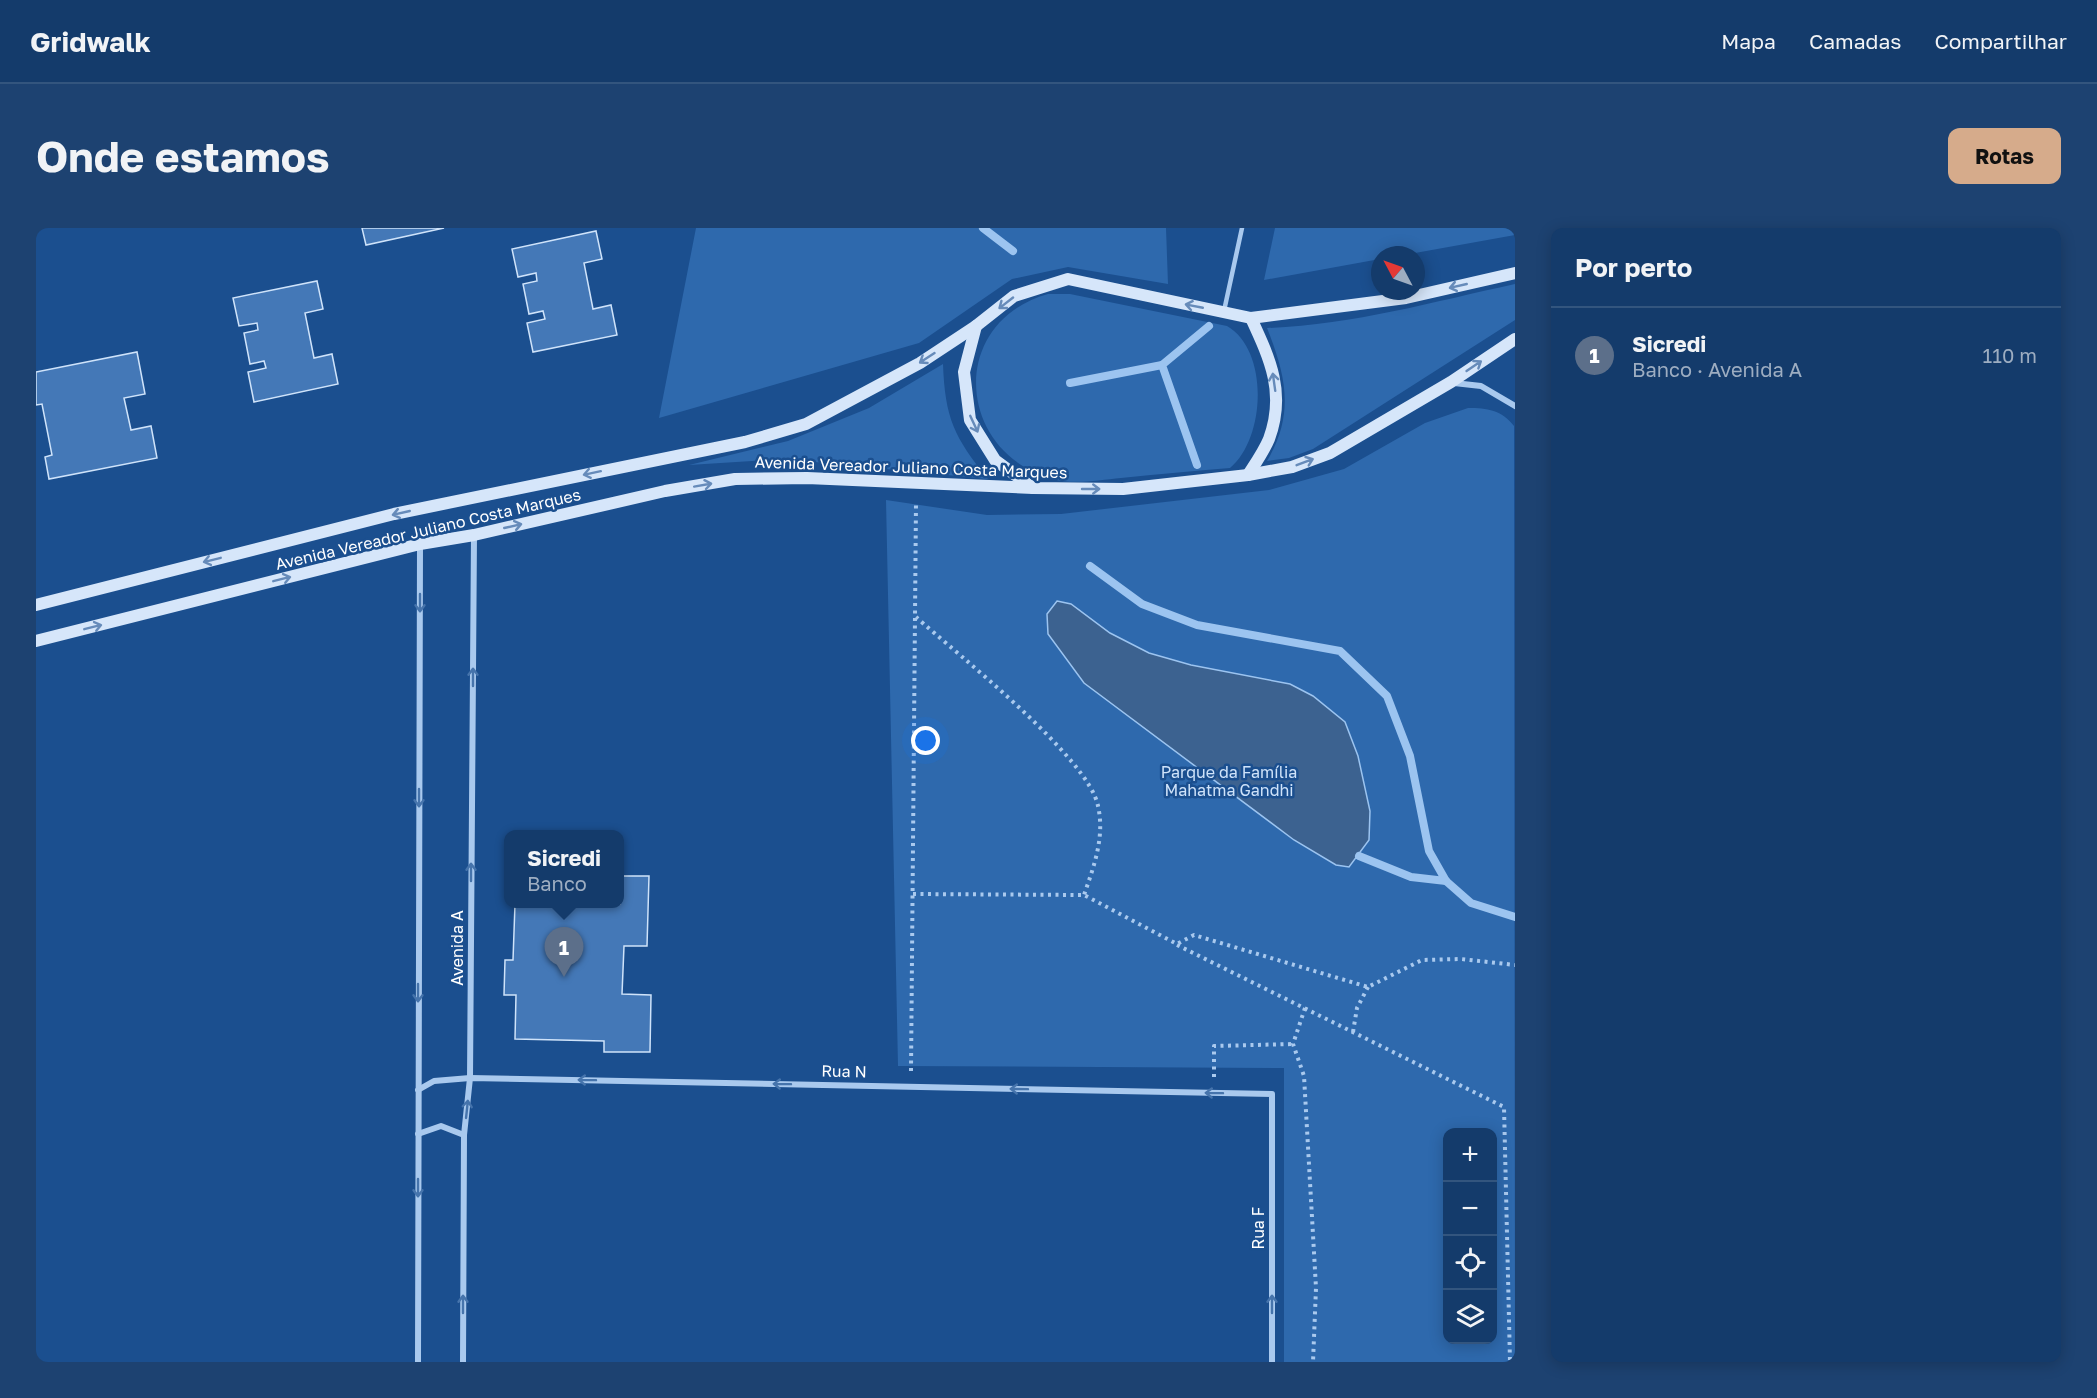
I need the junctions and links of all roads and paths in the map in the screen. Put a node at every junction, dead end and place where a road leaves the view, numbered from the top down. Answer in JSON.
{"nodes":[{"id":1,"x":1242,"y":228,"type":"edge"},
{"id":2,"x":1515,"y":273,"type":"edge"},
{"id":3,"x":1224,"y":311,"type":"junction"},
{"id":4,"x":1251,"y":318,"type":"junction"},
{"id":5,"x":976,"y":326,"type":"junction"},
{"id":6,"x":1515,"y":339,"type":"edge"},
{"id":7,"x":1450,"y":382,"type":"junction"},
{"id":8,"x":1515,"y":405,"type":"edge"},
{"id":9,"x":1248,"y":476,"type":"junction"},
{"id":10,"x":917,"y":483,"type":"junction"},
{"id":11,"x":1033,"y":488,"type":"junction"},
{"id":12,"x":474,"y":535,"type":"junction"},
{"id":13,"x":420,"y":544,"type":"junction"},
{"id":14,"x":36,"y":605,"type":"edge"},
{"id":15,"x":915,"y":617,"type":"junction"},
{"id":16,"x":36,"y":641,"type":"edge"},
{"id":17,"x":913,"y":894,"type":"junction"},
{"id":18,"x":1084,"y":895,"type":"junction"},
{"id":19,"x":1177,"y":944,"type":"junction"},
{"id":20,"x":1515,"y":964,"type":"edge"},
{"id":21,"x":1368,"y":987,"type":"junction"},
{"id":22,"x":1305,"y":1008,"type":"junction"},
{"id":23,"x":1353,"y":1032,"type":"junction"},
{"id":24,"x":1293,"y":1044,"type":"junction"},
{"id":25,"x":470,"y":1078,"type":"junction"},
{"id":26,"x":911,"y":1086,"type":"junction"},
{"id":27,"x":418,"y":1090,"type":"junction"},
{"id":28,"x":1214,"y":1093,"type":"junction"},
{"id":29,"x":1272,"y":1094,"type":"joint"},
{"id":30,"x":418,"y":1134,"type":"junction"},
{"id":31,"x":464,"y":1134,"type":"junction"},
{"id":32,"x":418,"y":1362,"type":"edge"},
{"id":33,"x":463,"y":1362,"type":"edge"},
{"id":34,"x":1272,"y":1362,"type":"edge"},
{"id":35,"x":1313,"y":1362,"type":"edge"},
{"id":36,"x":1510,"y":1362,"type":"edge"}],
"edges":[{"from":1,"to":3,"type":"lane"},
{"from":2,"to":4,"type":"main road","one_way":true},
{"from":3,"to":4,"type":"main road","name":"Avenida Vereador Juliano Costa Marques"},
{"from":3,"to":5,"type":"main road","name":"Avenida Vereador Juliano Costa Marques","one_way":true},
{"from":9,"to":4,"type":"main road","one_way":true},
{"from":5,"to":11,"type":"main road","one_way":true},
{"from":5,"to":14,"type":"main road","name":"Avenida Vereador Juliano Costa Marques","one_way":true},
{"from":7,"to":6,"type":"main road","name":"Avenida Vereador Juliano Costa Marques","one_way":true},
{"from":7,"to":8,"type":"street"},
{"from":9,"to":7,"type":"main road","name":"Avenida Vereador Juliano Costa Marques","one_way":true},
{"from":11,"to":9,"type":"main road","name":"Avenida Vereador Juliano Costa Marques","one_way":true},
{"from":10,"to":11,"type":"main road","name":"Avenida Vereador Juliano Costa Marques"},
{"from":12,"to":10,"type":"main road","name":"Avenida Vereador Juliano Costa Marques","one_way":true},
{"from":10,"to":15,"type":"path"},
{"from":12,"to":13,"type":"main road","name":"Avenida Vereador Juliano Costa Marques"},
{"from":25,"to":12,"type":"street","name":"Avenida A","one_way":true},
{"from":16,"to":13,"type":"main road","name":"Avenida Vereador Juliano Costa Marques","one_way":true},
{"from":13,"to":27,"type":"street","one_way":true},
{"from":15,"to":17,"type":"path"},
{"from":15,"to":18,"type":"path"},
{"from":17,"to":18,"type":"path"},
{"from":17,"to":26,"type":"path"},
{"from":18,"to":19,"type":"path"},
{"from":19,"to":21,"type":"path"},
{"from":19,"to":22,"type":"path"},
{"from":20,"to":21,"type":"path"},
{"from":21,"to":23,"type":"path"},
{"from":22,"to":23,"type":"path"},
{"from":22,"to":24,"type":"path"},
{"from":23,"to":36,"type":"path"},
{"from":24,"to":28,"type":"path"},
{"from":24,"to":35,"type":"path"},
{"from":26,"to":25,"type":"street","name":"Rua N","one_way":true},
{"from":25,"to":27,"type":"street","name":"Rua N"},
{"from":31,"to":25,"type":"street","name":"Avenida A","one_way":true},
{"from":28,"to":26,"type":"street","name":"Rua N","one_way":true},
{"from":27,"to":30,"type":"street"},
{"from":28,"to":29,"type":"street","name":"Rua N"},
{"from":34,"to":29,"type":"street","name":"Rua F","one_way":true},
{"from":30,"to":31,"type":"street"},
{"from":30,"to":32,"type":"street","one_way":true},
{"from":33,"to":31,"type":"street","name":"Avenida A","one_way":true}]}
